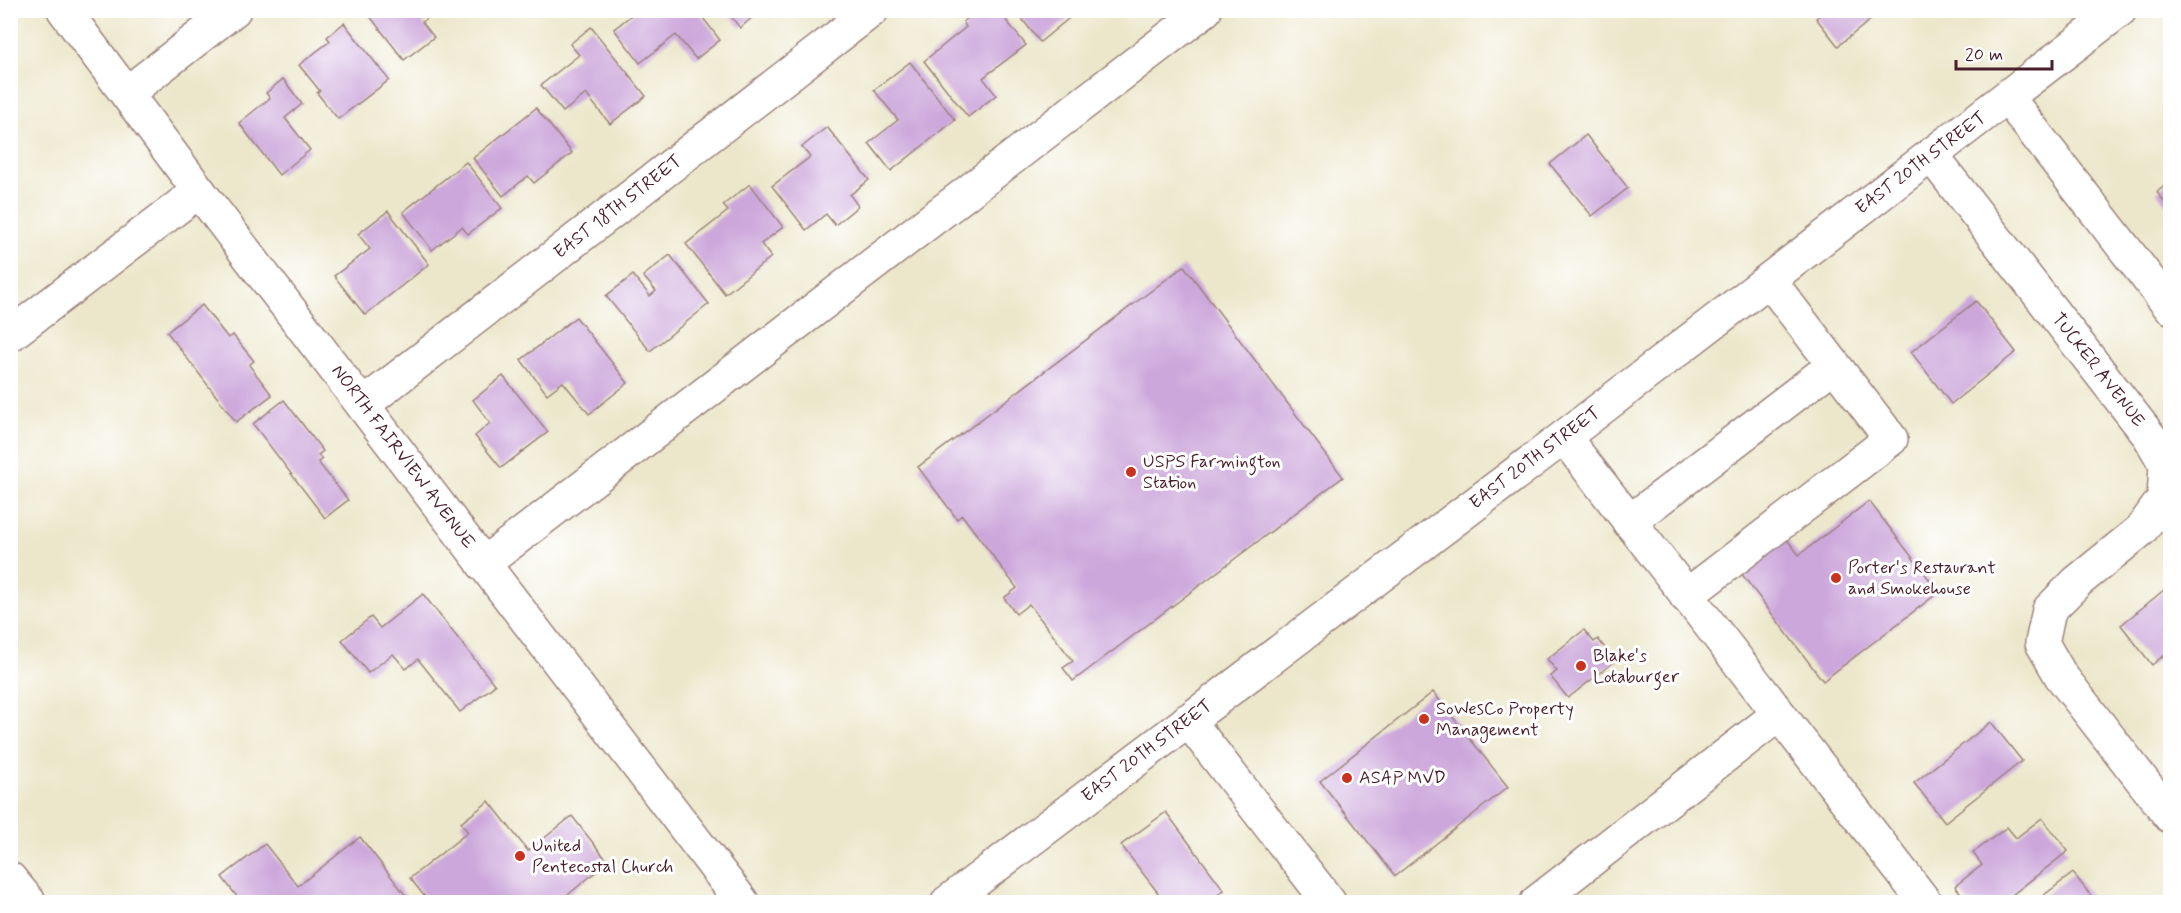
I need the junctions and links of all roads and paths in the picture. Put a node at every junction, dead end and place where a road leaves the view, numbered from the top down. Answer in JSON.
{"nodes":[{"id":1,"x":64,"y":10,"type":"edge"},
{"id":2,"x":234,"y":10,"type":"edge"},
{"id":3,"x":872,"y":10,"type":"edge"},
{"id":4,"x":1205,"y":10,"type":"edge"},
{"id":5,"x":2120,"y":10,"type":"edge"},
{"id":6,"x":127,"y":93,"type":"junction"},
{"id":7,"x":2007,"y":97,"type":"junction"},
{"id":8,"x":1931,"y":155,"type":"junction"},
{"id":9,"x":199,"y":191,"type":"junction"},
{"id":10,"x":1769,"y":280,"type":"junction"},
{"id":11,"x":2170,"y":307,"type":"edge"},
{"id":12,"x":10,"y":335,"type":"edge"},
{"id":13,"x":1834,"y":365,"type":"junction"},
{"id":14,"x":364,"y":404,"type":"junction"},
{"id":15,"x":1564,"y":437,"type":"junction"},
{"id":16,"x":1629,"y":522,"type":"junction"},
{"id":17,"x":483,"y":564,"type":"junction"},
{"id":18,"x":1686,"y":596,"type":"junction"},
{"id":19,"x":1779,"y":714,"type":"junction"},
{"id":20,"x":1188,"y":720,"type":"junction"},
{"id":21,"x":2170,"y":816,"type":"edge"},
{"id":22,"x":742,"y":903,"type":"edge"},
{"id":23,"x":948,"y":903,"type":"edge"},
{"id":24,"x":1329,"y":903,"type":"edge"},
{"id":25,"x":1537,"y":903,"type":"edge"},
{"id":26,"x":1925,"y":903,"type":"edge"}],
"edges":[{"from":1,"to":6,"type":"street","name":"NORTH FAIRVIEW AVENUE"},
{"from":2,"to":6,"type":"street"},
{"from":3,"to":14,"type":"street","name":"EAST 18TH STREET"},
{"from":4,"to":17,"type":"street"},
{"from":5,"to":7,"type":"street","name":"EAST 20TH STREET"},
{"from":6,"to":9,"type":"street","name":"NORTH FAIRVIEW AVENUE"},
{"from":7,"to":8,"type":"street","name":"EAST 20TH STREET"},
{"from":7,"to":11,"type":"street"},
{"from":8,"to":10,"type":"street","name":"EAST 20TH STREET"},
{"from":8,"to":21,"type":"street","name":"TUCKER AVENUE"},
{"from":9,"to":12,"type":"street"},
{"from":9,"to":14,"type":"street","name":"NORTH FAIRVIEW AVENUE"},
{"from":10,"to":13,"type":"street"},
{"from":10,"to":15,"type":"street","name":"EAST 20TH STREET"},
{"from":13,"to":16,"type":"street"},
{"from":13,"to":18,"type":"street"},
{"from":14,"to":17,"type":"street","name":"NORTH FAIRVIEW AVENUE"},
{"from":15,"to":16,"type":"street"},
{"from":15,"to":20,"type":"street","name":"EAST 20TH STREET"},
{"from":16,"to":18,"type":"street"},
{"from":17,"to":22,"type":"street","name":"NORTH FAIRVIEW AVENUE"},
{"from":18,"to":19,"type":"street"},
{"from":19,"to":25,"type":"street"},
{"from":19,"to":26,"type":"street"},
{"from":20,"to":23,"type":"street","name":"EAST 20TH STREET"},
{"from":20,"to":24,"type":"street"}]}
